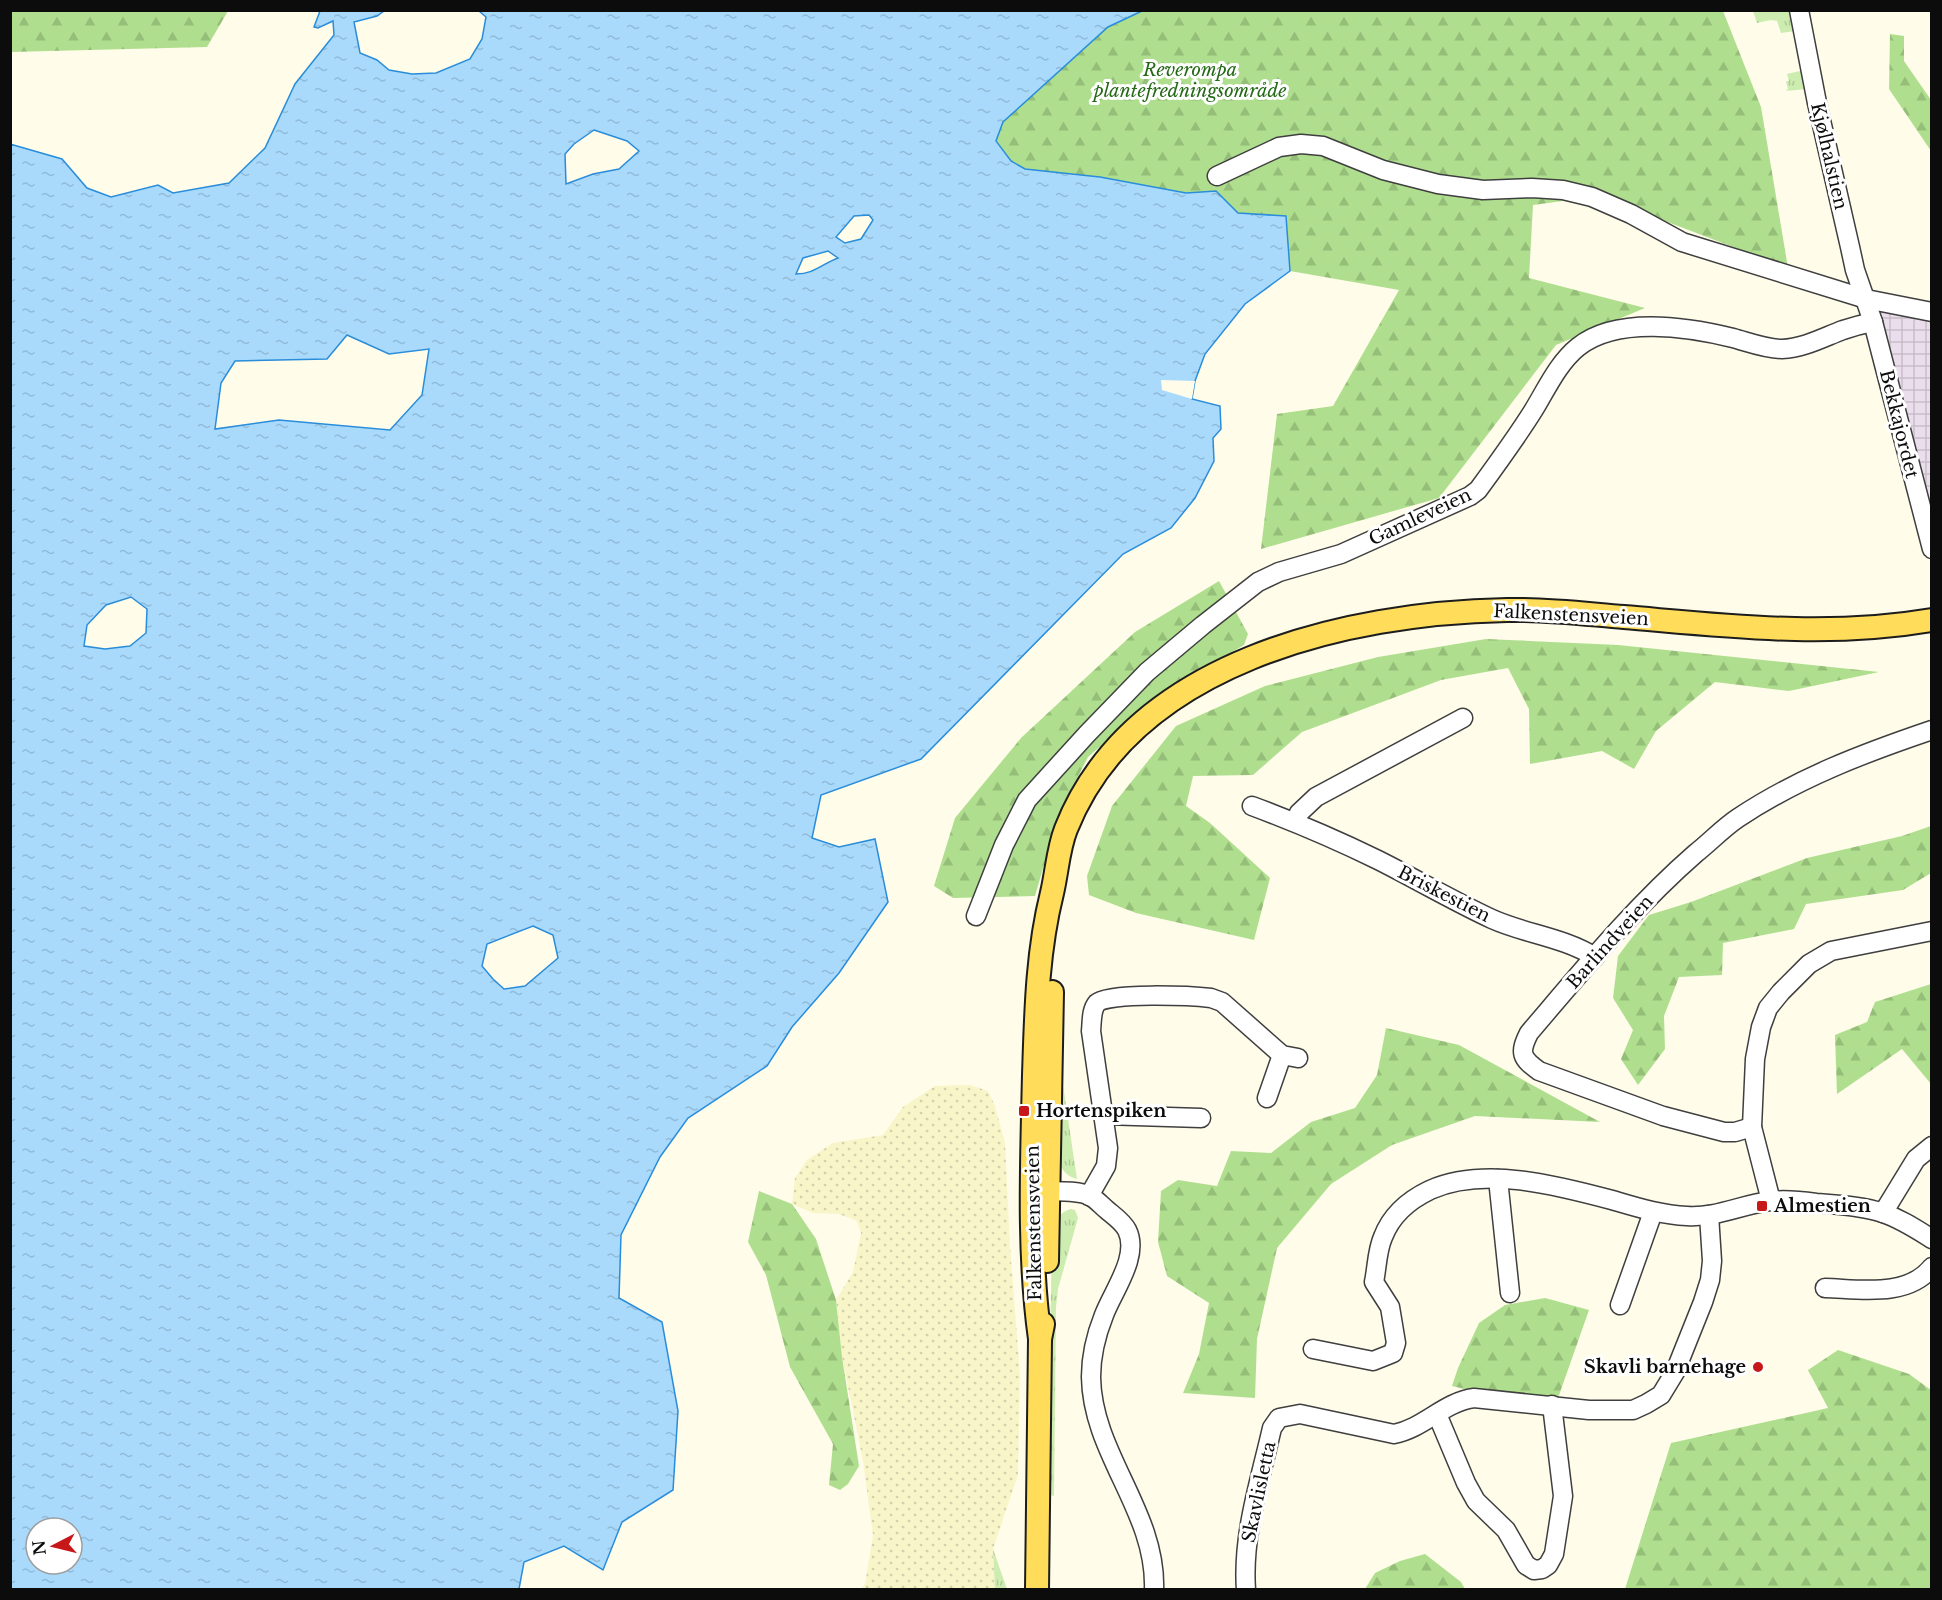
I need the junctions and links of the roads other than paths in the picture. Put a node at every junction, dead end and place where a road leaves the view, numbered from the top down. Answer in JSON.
{"nodes":[{"id":1,"x":1799,"y":10,"type":"edge"},
{"id":2,"x":1217,"y":176,"type":"dead end"},
{"id":3,"x":1866,"y":299,"type":"junction"},
{"id":4,"x":1932,"y":312,"type":"edge"},
{"id":5,"x":1873,"y":322,"type":"junction"},
{"id":6,"x":1932,"y":549,"type":"edge"},
{"id":7,"x":1932,"y":620,"type":"edge"},
{"id":8,"x":1463,"y":718,"type":"dead end"},
{"id":9,"x":1932,"y":730,"type":"edge"},
{"id":10,"x":1252,"y":806,"type":"dead end"},
{"id":11,"x":1295,"y":822,"type":"junction"},
{"id":12,"x":976,"y":916,"type":"dead end"},
{"id":13,"x":1932,"y":931,"type":"edge"},
{"id":14,"x":1595,"y":957,"type":"junction"},
{"id":15,"x":1267,"y":1098,"type":"dead end"},
{"id":16,"x":1103,"y":1115,"type":"junction"},
{"id":17,"x":1201,"y":1118,"type":"dead end"},
{"id":18,"x":1752,"y":1127,"type":"junction"},
{"id":19,"x":1932,"y":1146,"type":"edge"},
{"id":20,"x":1498,"y":1179,"type":"junction"},
{"id":21,"x":1040,"y":1192,"type":"junction"},
{"id":22,"x":1089,"y":1196,"type":"junction"},
{"id":23,"x":1771,"y":1201,"type":"junction"},
{"id":24,"x":1653,"y":1212,"type":"junction"},
{"id":25,"x":1883,"y":1213,"type":"junction"},
{"id":26,"x":1709,"y":1215,"type":"junction"},
{"id":27,"x":1932,"y":1239,"type":"edge"},
{"id":28,"x":1932,"y":1267,"type":"edge"},
{"id":29,"x":1825,"y":1288,"type":"dead end"},
{"id":30,"x":1510,"y":1293,"type":"dead end"},
{"id":31,"x":1620,"y":1305,"type":"dead end"},
{"id":32,"x":1313,"y":1349,"type":"dead end"},
{"id":33,"x":1552,"y":1405,"type":"junction"},
{"id":34,"x":1437,"y":1414,"type":"junction"},
{"id":35,"x":1037,"y":1590,"type":"edge"},
{"id":36,"x":1154,"y":1590,"type":"edge"},
{"id":37,"x":1246,"y":1590,"type":"edge"}],
"edges":[{"from":1,"to":3,"type":"street","name":"Kjølhalstien"},
{"from":2,"to":3,"type":"street"},
{"from":3,"to":4,"type":"street"},
{"from":3,"to":5,"type":"street","name":"Bekkajordet"},
{"from":5,"to":6,"type":"street","name":"Bekkajordet"},
{"from":5,"to":12,"type":"street","name":"Gamleveien"},
{"from":7,"to":21,"type":"main road","name":"Falkenstensveien"},
{"from":8,"to":11,"type":"street"},
{"from":9,"to":14,"type":"street","name":"Barlindveien"},
{"from":10,"to":11,"type":"street","name":"Briskestien"},
{"from":11,"to":14,"type":"street","name":"Briskestien"},
{"from":13,"to":18,"type":"street"},
{"from":14,"to":18,"type":"street","name":"Barlindveien"},
{"from":15,"to":16,"type":"street"},
{"from":16,"to":17,"type":"street"},
{"from":16,"to":22,"type":"street"},
{"from":18,"to":23,"type":"street"},
{"from":19,"to":25,"type":"street"},
{"from":20,"to":24,"type":"street"},
{"from":20,"to":30,"type":"street"},
{"from":20,"to":32,"type":"street"},
{"from":21,"to":22,"type":"street"},
{"from":21,"to":35,"type":"main road","name":"Falkenstensveien"},
{"from":22,"to":36,"type":"street"},
{"from":23,"to":25,"type":"street"},
{"from":23,"to":26,"type":"street"},
{"from":24,"to":26,"type":"street"},
{"from":24,"to":31,"type":"street"},
{"from":25,"to":27,"type":"street"},
{"from":26,"to":33,"type":"street","name":"Skavlisletta"},
{"from":28,"to":29,"type":"street"},
{"from":33,"to":34,"type":"street","name":"Skavlisletta"},
{"from":33,"to":34,"type":"street"},
{"from":34,"to":37,"type":"street","name":"Skavlisletta"}]}
